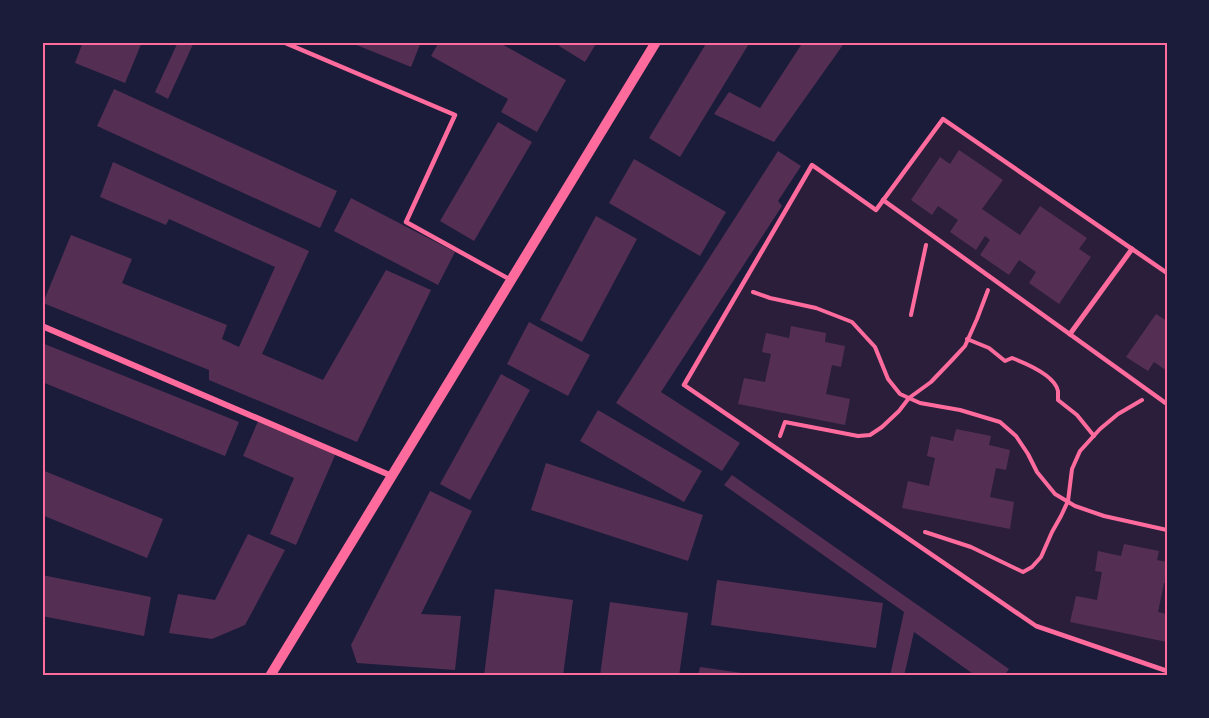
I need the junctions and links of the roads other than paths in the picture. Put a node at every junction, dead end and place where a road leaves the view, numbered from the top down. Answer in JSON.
{"nodes":[{"id":1,"x":283,"y":42,"type":"edge"},
{"id":2,"x":657,"y":42,"type":"edge"},
{"id":3,"x":883,"y":200,"type":"junction"},
{"id":4,"x":1132,"y":249,"type":"junction"},
{"id":5,"x":1167,"y":273,"type":"edge"},
{"id":6,"x":511,"y":280,"type":"junction"},
{"id":7,"x":42,"y":326,"type":"edge"},
{"id":8,"x":1070,"y":334,"type":"junction"},
{"id":9,"x":1167,"y":404,"type":"edge"},
{"id":10,"x":392,"y":476,"type":"junction"},
{"id":11,"x":1167,"y":671,"type":"edge"},
{"id":12,"x":270,"y":676,"type":"edge"}],
"edges":[{"from":1,"to":6,"type":"lane"},
{"from":2,"to":6,"type":"street"},
{"from":3,"to":4,"type":"lane"},
{"from":3,"to":8,"type":"lane"},
{"from":3,"to":11,"type":"lane"},
{"from":4,"to":5,"type":"lane"},
{"from":4,"to":8,"type":"street"},
{"from":6,"to":10,"type":"street"},
{"from":7,"to":10,"type":"street"},
{"from":8,"to":9,"type":"lane"},
{"from":10,"to":12,"type":"street"}]}
